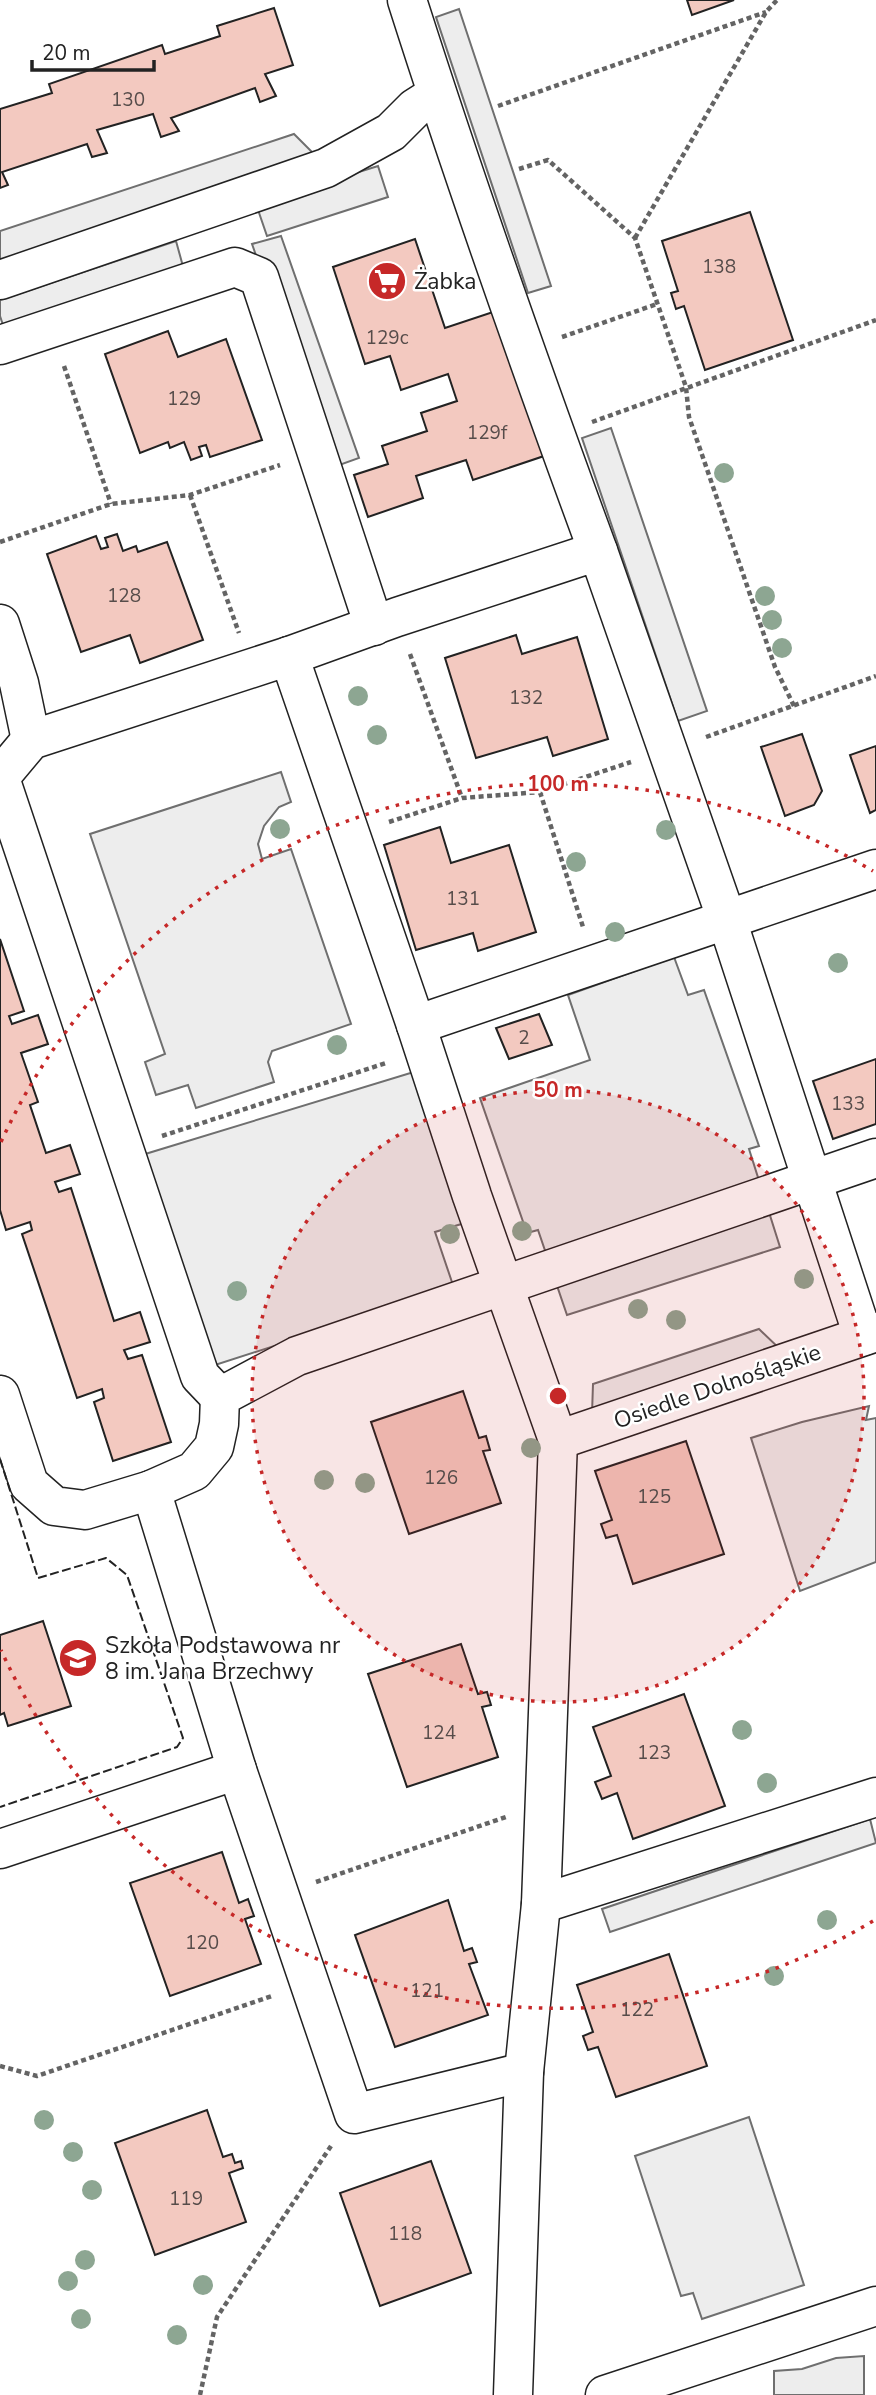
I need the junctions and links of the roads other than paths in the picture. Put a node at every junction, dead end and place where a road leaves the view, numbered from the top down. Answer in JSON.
{"nodes":[{"id":1,"x":407,"y":0,"type":"edge"},
{"id":2,"x":437,"y":94,"type":"junction"},
{"id":3,"x":0,"y":280,"type":"edge"},
{"id":4,"x":0,"y":345,"type":"edge"},
{"id":5,"x":598,"y":551,"type":"junction"},
{"id":6,"x":386,"y":622,"type":"junction"},
{"id":7,"x":0,"y":624,"type":"edge"},
{"id":8,"x":289,"y":656,"type":"junction"},
{"id":9,"x":9,"y":686,"type":"edge"},
{"id":10,"x":31,"y":740,"type":"junction"},
{"id":11,"x":0,"y":778,"type":"edge"},
{"id":12,"x":876,"y":869,"type":"edge"},
{"id":13,"x":727,"y":920,"type":"junction"},
{"id":14,"x":420,"y":1038,"type":"junction"},
{"id":15,"x":876,"y":1158,"type":"edge"},
{"id":16,"x":813,"y":1180,"type":"junction"},
{"id":17,"x":503,"y":1286,"type":"junction"},
{"id":18,"x":870,"y":1334,"type":"edge"},
{"id":19,"x":0,"y":1395,"type":"edge"},
{"id":20,"x":220,"y":1397,"type":"junction"},
{"id":21,"x":558,"y":1440,"type":"junction"},
{"id":22,"x":151,"y":1490,"type":"junction"},
{"id":23,"x":237,"y":1770,"type":"junction"},
{"id":24,"x":876,"y":1797,"type":"edge"},
{"id":25,"x":0,"y":1849,"type":"edge"},
{"id":26,"x":541,"y":1904,"type":"junction"},
{"id":27,"x":524,"y":2072,"type":"junction"},
{"id":28,"x":876,"y":2306,"type":"edge"},
{"id":29,"x":513,"y":2395,"type":"edge"},
{"id":30,"x":605,"y":2395,"type":"edge"}],
"edges":[{"from":1,"to":2,"type":"street"},
{"from":2,"to":3,"type":"street"},
{"from":2,"to":5,"type":"street"},
{"from":4,"to":6,"type":"street"},
{"from":5,"to":6,"type":"street"},
{"from":5,"to":13,"type":"street"},
{"from":6,"to":8,"type":"street"},
{"from":7,"to":9,"type":"street"},
{"from":8,"to":10,"type":"street"},
{"from":8,"to":14,"type":"street"},
{"from":9,"to":10,"type":"street"},
{"from":10,"to":11,"type":"street"},
{"from":11,"to":20,"type":"street"},
{"from":12,"to":13,"type":"street"},
{"from":13,"to":14,"type":"street"},
{"from":13,"to":16,"type":"street"},
{"from":14,"to":17,"type":"street"},
{"from":15,"to":16,"type":"street"},
{"from":16,"to":17,"type":"street"},
{"from":16,"to":18,"type":"street"},
{"from":17,"to":20,"type":"street"},
{"from":17,"to":21,"type":"street"},
{"from":18,"to":21,"type":"street","name":"Osiedle Dolnośląskie"},
{"from":19,"to":22,"type":"street"},
{"from":20,"to":22,"type":"street"},
{"from":21,"to":26,"type":"street"},
{"from":22,"to":23,"type":"street"},
{"from":23,"to":25,"type":"street"},
{"from":23,"to":27,"type":"street"},
{"from":24,"to":26,"type":"street"},
{"from":26,"to":27,"type":"street"},
{"from":27,"to":29,"type":"street"},
{"from":28,"to":30,"type":"street"}]}
